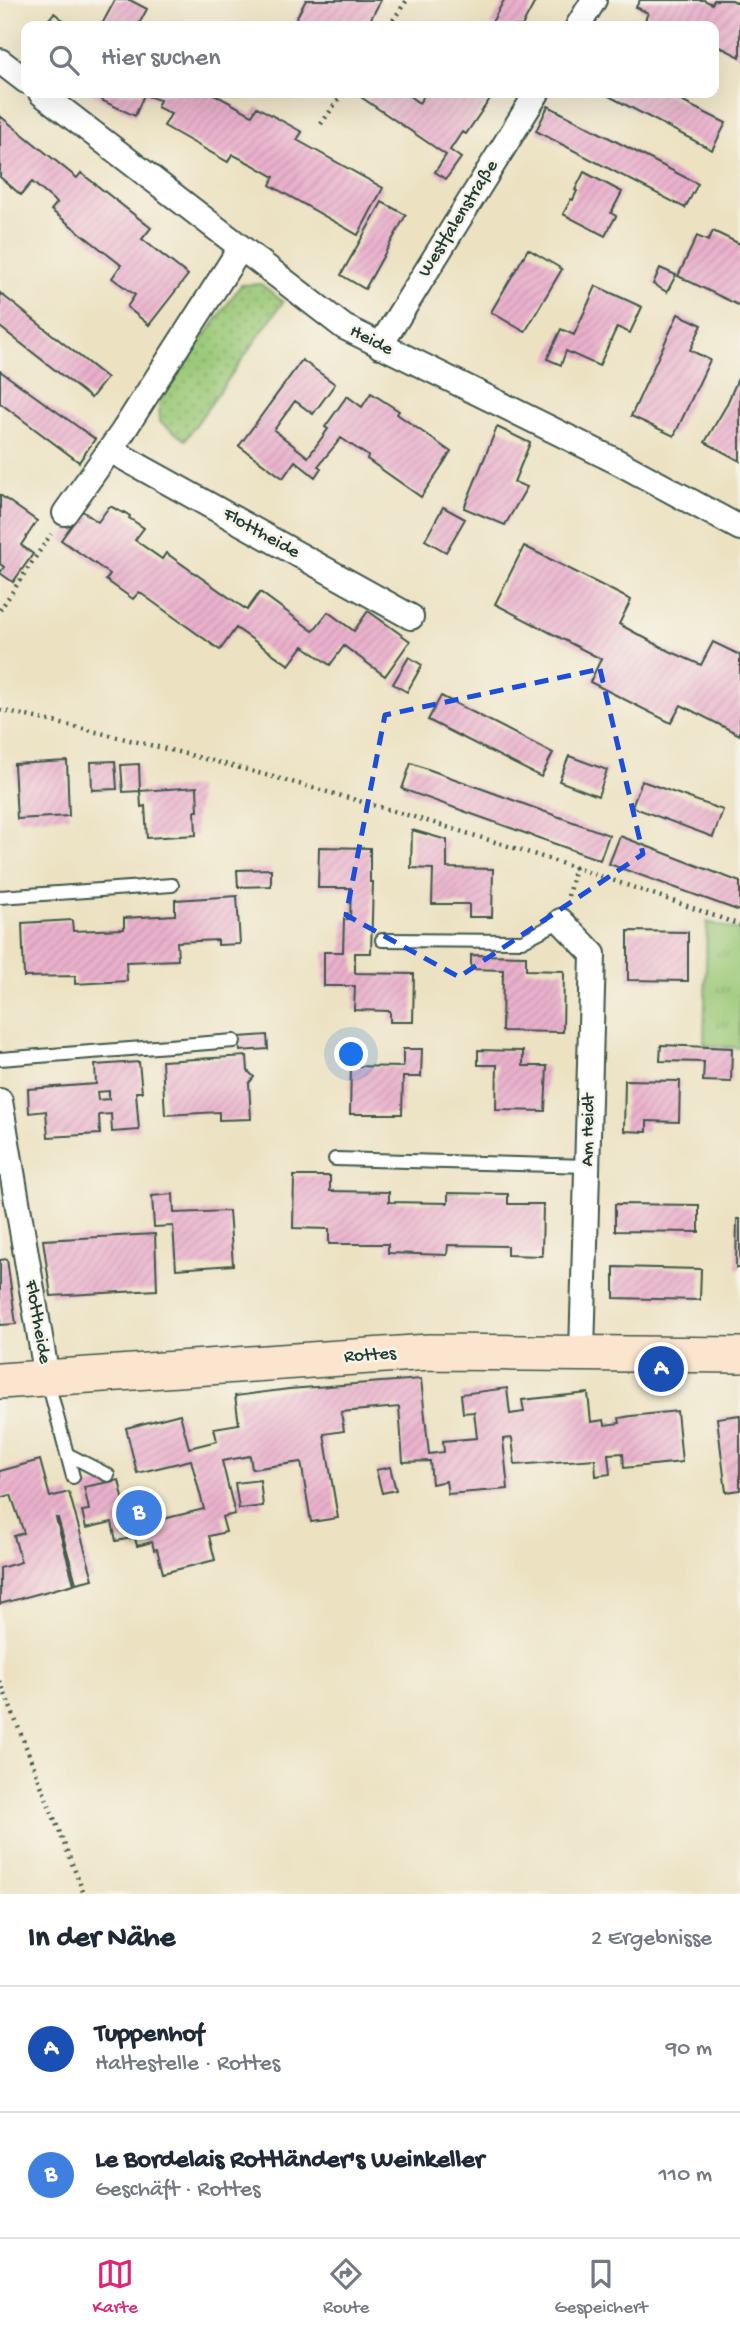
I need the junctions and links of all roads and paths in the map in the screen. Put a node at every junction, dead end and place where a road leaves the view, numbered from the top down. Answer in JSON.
{"nodes":[{"id":1,"x":407,"y":0,"type":"edge"},
{"id":2,"x":594,"y":0,"type":"edge"},
{"id":3,"x":392,"y":21,"type":"edge"},
{"id":4,"x":581,"y":21,"type":"edge"},
{"id":5,"x":0,"y":61,"type":"edge"},
{"id":6,"x":21,"y":77,"type":"edge"},
{"id":7,"x":47,"y":98,"type":"edge"},
{"id":8,"x":339,"y":98,"type":"edge"},
{"id":9,"x":534,"y":98,"type":"edge"},
{"id":10,"x":321,"y":124,"type":"dead end"},
{"id":11,"x":240,"y":249,"type":"junction"},
{"id":12,"x":380,"y":346,"type":"junction"},
{"id":13,"x":110,"y":450,"type":"junction"},
{"id":14,"x":65,"y":513,"type":"joint"},
{"id":15,"x":740,"y":528,"type":"edge"},
{"id":16,"x":0,"y":610,"type":"edge"},
{"id":17,"x":411,"y":617,"type":"dead end"},
{"id":18,"x":0,"y":710,"type":"edge"},
{"id":19,"x":172,"y":885,"type":"dead end"},
{"id":20,"x":0,"y":897,"type":"edge"},
{"id":21,"x":561,"y":921,"type":"joint"},
{"id":22,"x":740,"y":925,"type":"edge"},
{"id":23,"x":382,"y":940,"type":"dead end"},
{"id":24,"x":233,"y":1041,"type":"dead end"},
{"id":25,"x":0,"y":1059,"type":"edge"},
{"id":26,"x":0,"y":1101,"type":"edge"},
{"id":27,"x":335,"y":1159,"type":"dead end"},
{"id":28,"x":588,"y":1166,"type":"junction"},
{"id":29,"x":582,"y":1353,"type":"junction"},
{"id":30,"x":740,"y":1355,"type":"edge"},
{"id":31,"x":47,"y":1378,"type":"junction"},
{"id":32,"x":0,"y":1381,"type":"edge"},
{"id":33,"x":67,"y":1454,"type":"junction"},
{"id":34,"x":108,"y":1475,"type":"dead end"},
{"id":35,"x":73,"y":1477,"type":"dead end"},
{"id":36,"x":0,"y":1681,"type":"edge"},
{"id":37,"x":85,"y":1894,"type":"edge"}],
"edges":[{"from":1,"to":3,"type":"path"},
{"from":2,"to":4,"type":"street"},
{"from":5,"to":6,"type":"street"},
{"from":7,"to":11,"type":"street","name":"Heide"},
{"from":8,"to":10,"type":"path"},
{"from":9,"to":12,"type":"street","name":"Westfalenstraße"},
{"from":11,"to":12,"type":"street","name":"Heide"},
{"from":11,"to":13,"type":"street"},
{"from":12,"to":15,"type":"street","name":"Heide"},
{"from":13,"to":14,"type":"street"},
{"from":13,"to":17,"type":"street","name":"Flottheide"},
{"from":14,"to":16,"type":"path"},
{"from":18,"to":22,"type":"path"},
{"from":19,"to":20,"type":"lane"},
{"from":21,"to":23,"type":"lane"},
{"from":21,"to":28,"type":"street","name":"Am Heidt"},
{"from":24,"to":25,"type":"lane"},
{"from":26,"to":31,"type":"street","name":"Flottheide"},
{"from":27,"to":28,"type":"lane"},
{"from":28,"to":29,"type":"street","name":"Am Heidt"},
{"from":29,"to":30,"type":"street","name":"Rottes"},
{"from":29,"to":31,"type":"street","name":"Rottes"},
{"from":31,"to":32,"type":"street","name":"Rottes"},
{"from":31,"to":33,"type":"lane"},
{"from":33,"to":34,"type":"lane"},
{"from":33,"to":35,"type":"lane"},
{"from":36,"to":37,"type":"path"}]}
